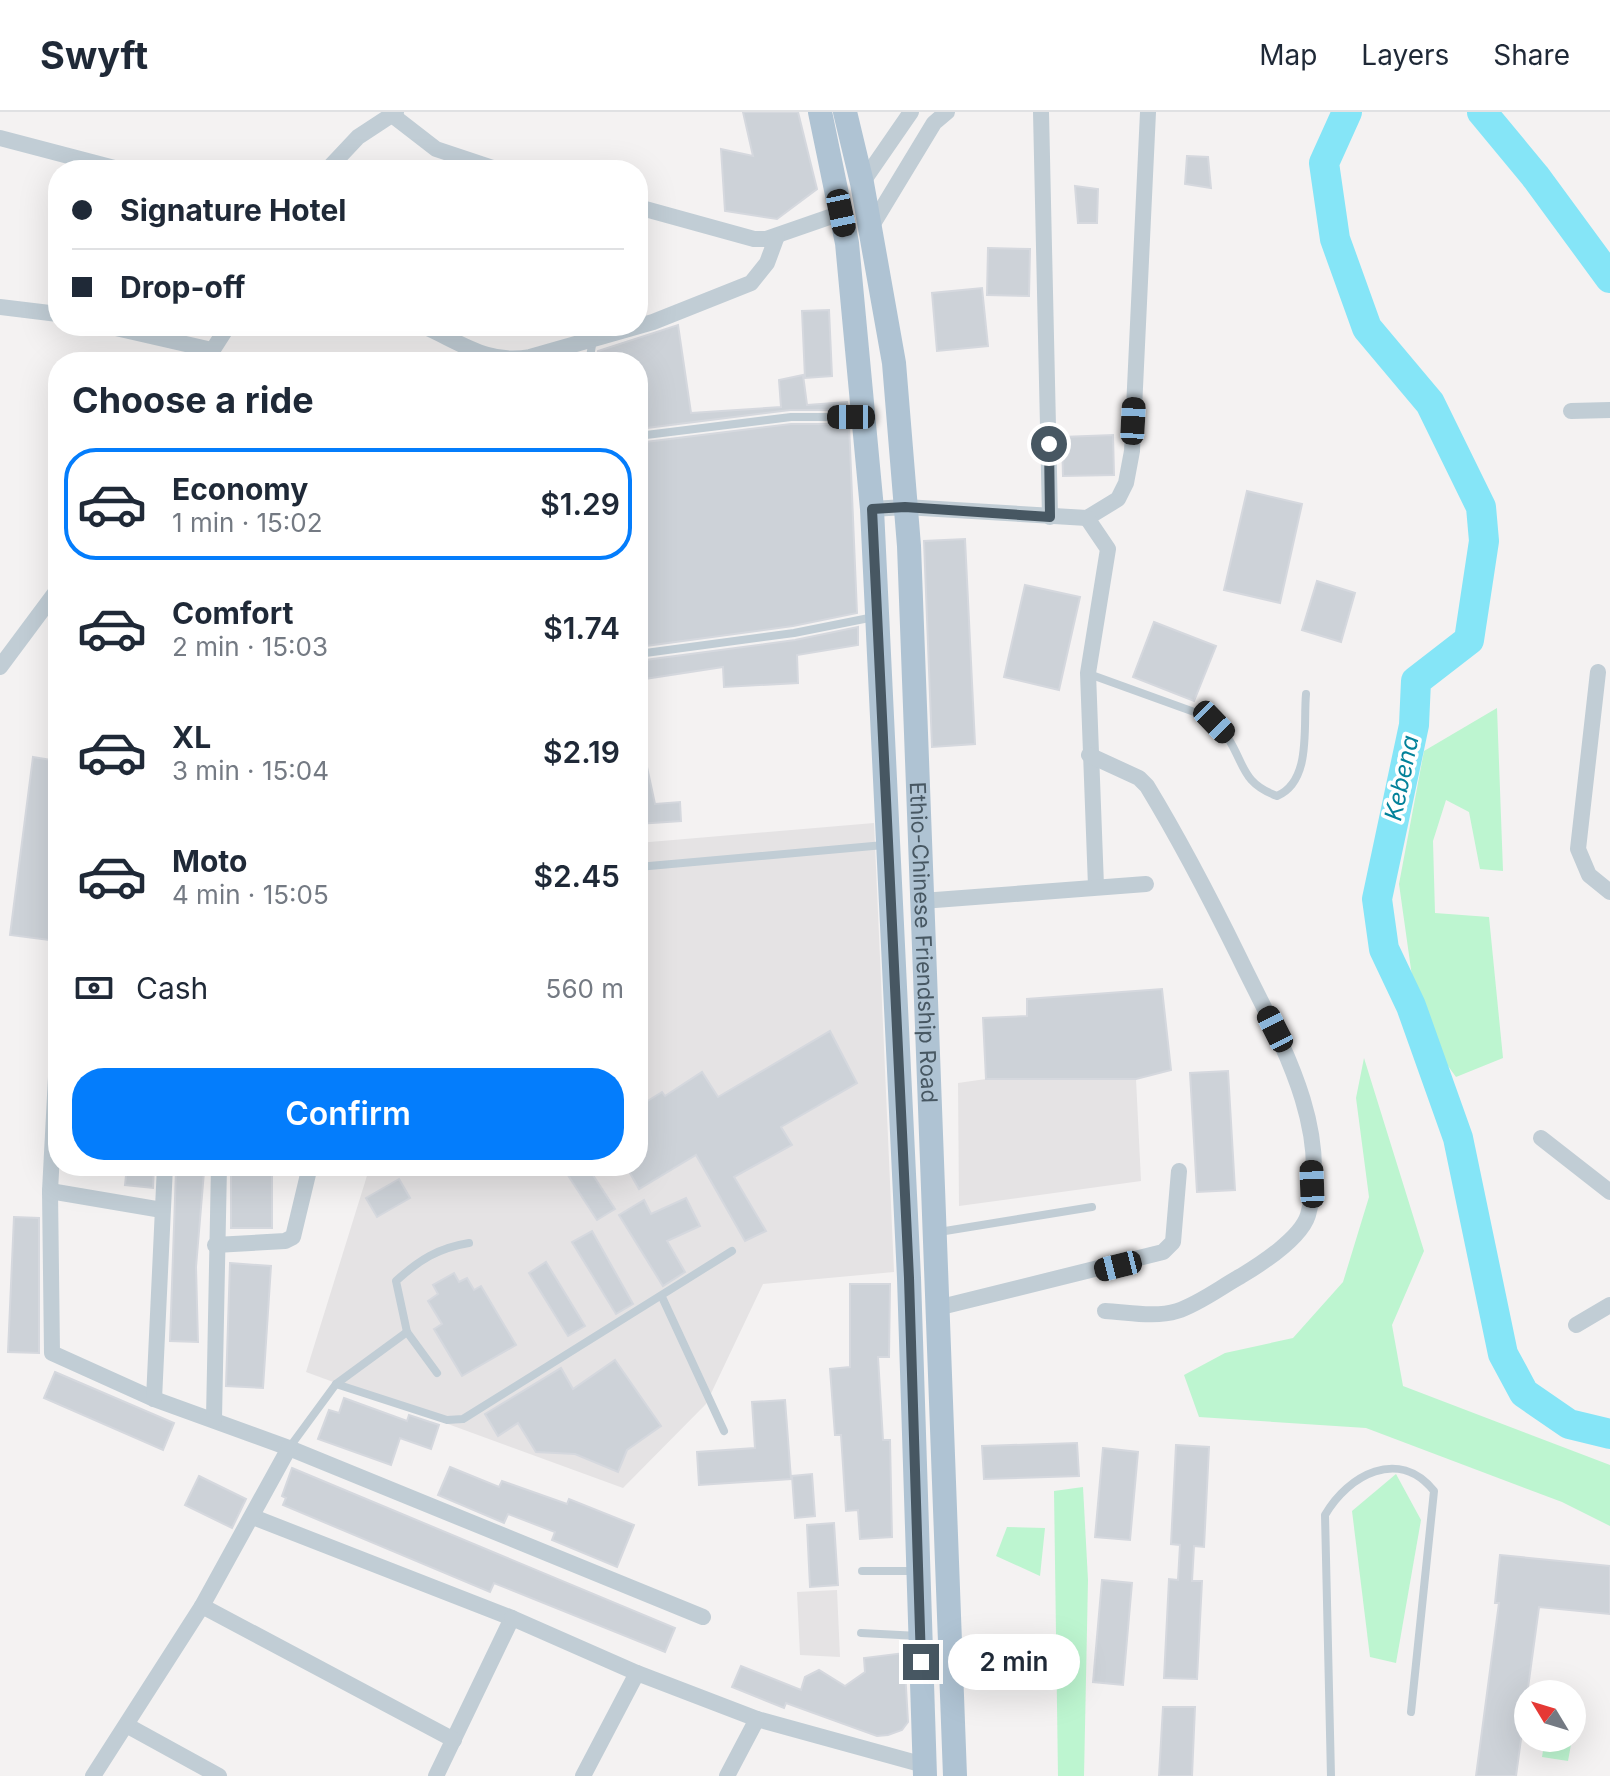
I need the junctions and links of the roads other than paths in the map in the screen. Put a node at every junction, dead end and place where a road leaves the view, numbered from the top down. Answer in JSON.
{"nodes":[{"id":1,"x":820,"y":112,"type":"edge"},
{"id":2,"x":845,"y":112,"type":"edge"},
{"id":3,"x":911,"y":112,"type":"edge"},
{"id":4,"x":947,"y":112,"type":"edge"},
{"id":5,"x":1041,"y":112,"type":"edge"},
{"id":6,"x":1148,"y":112,"type":"edge"},
{"id":7,"x":394,"y":114,"type":"edge"},
{"id":8,"x":0,"y":138,"type":"edge"},
{"id":9,"x":84,"y":160,"type":"edge"},
{"id":10,"x":336,"y":160,"type":"edge"},
{"id":11,"x":461,"y":160,"type":"edge"},
{"id":12,"x":862,"y":183,"type":"junction"},
{"id":13,"x":648,"y":210,"type":"edge"},
{"id":14,"x":841,"y":213,"type":"junction"},
{"id":15,"x":871,"y":227,"type":"junction"},
{"id":16,"x":777,"y":236,"type":"junction"},
{"id":17,"x":0,"y":307,"type":"edge"},
{"id":18,"x":48,"y":313,"type":"edge"},
{"id":19,"x":648,"y":322,"type":"edge"},
{"id":20,"x":141,"y":336,"type":"edge"},
{"id":21,"x":443,"y":336,"type":"edge"},
{"id":22,"x":605,"y":336,"type":"edge"},
{"id":23,"x":593,"y":340,"type":"junction"},
{"id":24,"x":195,"y":352,"type":"edge"},
{"id":25,"x":476,"y":352,"type":"edge"},
{"id":26,"x":545,"y":352,"type":"edge"},
{"id":27,"x":591,"y":352,"type":"edge"},
{"id":28,"x":1610,"y":410,"type":"edge"},
{"id":29,"x":1571,"y":411,"type":"dead end"},
{"id":30,"x":864,"y":417,"type":"junction"},
{"id":31,"x":648,"y":435,"type":"edge"},
{"id":32,"x":905,"y":507,"type":"junction"},
{"id":33,"x":872,"y":509,"type":"junction"},
{"id":34,"x":1050,"y":517,"type":"junction"},
{"id":35,"x":1087,"y":518,"type":"junction"},
{"id":36,"x":48,"y":602,"type":"edge"},
{"id":37,"x":875,"y":617,"type":"junction"},
{"id":38,"x":648,"y":653,"type":"edge"},
{"id":39,"x":0,"y":667,"type":"edge"},
{"id":40,"x":1598,"y":672,"type":"dead end"},
{"id":41,"x":1088,"y":673,"type":"junction"},
{"id":42,"x":1306,"y":694,"type":"dead end"},
{"id":43,"x":1089,"y":755,"type":"junction"},
{"id":44,"x":888,"y":845,"type":"junction"},
{"id":45,"x":648,"y":866,"type":"edge"},
{"id":46,"x":1146,"y":884,"type":"dead end"},
{"id":47,"x":1096,"y":886,"type":"junction"},
{"id":48,"x":1610,"y":892,"type":"edge"},
{"id":49,"x":922,"y":901,"type":"junction"},
{"id":50,"x":1541,"y":1138,"type":"dead end"},
{"id":51,"x":1179,"y":1171,"type":"dead end"},
{"id":52,"x":51,"y":1176,"type":"edge"},
{"id":53,"x":164,"y":1176,"type":"edge"},
{"id":54,"x":218,"y":1176,"type":"edge"},
{"id":55,"x":308,"y":1176,"type":"edge"},
{"id":56,"x":50,"y":1191,"type":"junction"},
{"id":57,"x":1610,"y":1192,"type":"edge"},
{"id":58,"x":1092,"y":1207,"type":"dead end"},
{"id":59,"x":162,"y":1210,"type":"junction"},
{"id":60,"x":934,"y":1233,"type":"junction"},
{"id":61,"x":469,"y":1243,"type":"dead end"},
{"id":62,"x":215,"y":1245,"type":"junction"},
{"id":63,"x":732,"y":1251,"type":"dead end"},
{"id":64,"x":937,"y":1276,"type":"junction"},
{"id":65,"x":909,"y":1278,"type":"junction"},
{"id":66,"x":662,"y":1297,"type":"junction"},
{"id":67,"x":1610,"y":1305,"type":"edge"},
{"id":68,"x":937,"y":1308,"type":"junction"},
{"id":69,"x":1105,"y":1311,"type":"dead end"},
{"id":70,"x":1576,"y":1325,"type":"dead end"},
{"id":71,"x":407,"y":1332,"type":"junction"},
{"id":72,"x":437,"y":1373,"type":"dead end"},
{"id":73,"x":336,"y":1384,"type":"junction"},
{"id":74,"x":154,"y":1399,"type":"junction"},
{"id":75,"x":214,"y":1419,"type":"junction"},
{"id":76,"x":724,"y":1431,"type":"dead end"},
{"id":77,"x":289,"y":1448,"type":"junction"},
{"id":78,"x":253,"y":1517,"type":"junction"},
{"id":79,"x":862,"y":1571,"type":"dead end"},
{"id":80,"x":918,"y":1571,"type":"junction"},
{"id":81,"x":202,"y":1606,"type":"junction"},
{"id":82,"x":703,"y":1617,"type":"dead end"},
{"id":83,"x":512,"y":1618,"type":"junction"},
{"id":84,"x":861,"y":1633,"type":"dead end"},
{"id":85,"x":920,"y":1636,"type":"junction"},
{"id":86,"x":637,"y":1673,"type":"junction"},
{"id":87,"x":1411,"y":1712,"type":"dead end"},
{"id":88,"x":757,"y":1719,"type":"junction"},
{"id":89,"x":128,"y":1726,"type":"junction"},
{"id":90,"x":454,"y":1740,"type":"junction"},
{"id":91,"x":924,"y":1771,"type":"edge"},
{"id":92,"x":93,"y":1776,"type":"edge"},
{"id":93,"x":219,"y":1776,"type":"edge"},
{"id":94,"x":436,"y":1776,"type":"edge"},
{"id":95,"x":583,"y":1776,"type":"edge"},
{"id":96,"x":727,"y":1776,"type":"edge"},
{"id":97,"x":955,"y":1776,"type":"edge"},
{"id":98,"x":1331,"y":1776,"type":"edge"}],
"edges":[{"from":1,"to":14,"type":"main road","name":"Ethio-Chinese Friendship Road"},
{"from":2,"to":12,"type":"main road","name":"Ethio-Chinese Friendship Road"},
{"from":3,"to":12,"type":"street"},
{"from":4,"to":15,"type":"street"},
{"from":5,"to":34,"type":"street"},
{"from":6,"to":35,"type":"street"},
{"from":7,"to":10,"type":"street"},
{"from":7,"to":11,"type":"street"},
{"from":8,"to":9,"type":"street"},
{"from":12,"to":15,"type":"main road","name":"Ethio-Chinese Friendship Road"},
{"from":13,"to":16,"type":"street"},
{"from":14,"to":16,"type":"street"},
{"from":14,"to":30,"type":"main road","name":"Ethio-Chinese Friendship Road"},
{"from":15,"to":32,"type":"main road","name":"Ethio-Chinese Friendship Road"},
{"from":16,"to":19,"type":"street"},
{"from":17,"to":18,"type":"street"},
{"from":20,"to":24,"type":"street"},
{"from":21,"to":25,"type":"street"},
{"from":22,"to":23,"type":"street"},
{"from":23,"to":26,"type":"street"},
{"from":23,"to":27,"type":"lane"},
{"from":28,"to":29,"type":"street"},
{"from":30,"to":31,"type":"lane"},
{"from":30,"to":33,"type":"main road","name":"Ethio-Chinese Friendship Road"},
{"from":32,"to":33,"type":"street"},
{"from":32,"to":34,"type":"street"},
{"from":32,"to":49,"type":"main road","name":"Ethio-Chinese Friendship Road"},
{"from":33,"to":37,"type":"main road","name":"Ethio-Chinese Friendship Road"},
{"from":34,"to":35,"type":"street"},
{"from":35,"to":41,"type":"street"},
{"from":36,"to":39,"type":"street"},
{"from":37,"to":38,"type":"lane"},
{"from":37,"to":44,"type":"main road","name":"Ethio-Chinese Friendship Road"},
{"from":40,"to":48,"type":"street"},
{"from":41,"to":42,"type":"lane"},
{"from":41,"to":43,"type":"street"},
{"from":43,"to":47,"type":"street"},
{"from":43,"to":69,"type":"street"},
{"from":44,"to":45,"type":"lane"},
{"from":44,"to":65,"type":"main road","name":"Ethio-Chinese Friendship Road"},
{"from":46,"to":47,"type":"street"},
{"from":47,"to":49,"type":"street"},
{"from":49,"to":60,"type":"main road","name":"Ethio-Chinese Friendship Road"},
{"from":50,"to":57,"type":"street"},
{"from":51,"to":68,"type":"street"},
{"from":52,"to":56,"type":"street"},
{"from":53,"to":59,"type":"street"},
{"from":54,"to":62,"type":"street"},
{"from":55,"to":62,"type":"street"},
{"from":56,"to":59,"type":"street"},
{"from":56,"to":74,"type":"street"},
{"from":58,"to":60,"type":"lane"},
{"from":59,"to":74,"type":"street"},
{"from":60,"to":64,"type":"main road","name":"Ethio-Chinese Friendship Road"},
{"from":61,"to":71,"type":"lane"},
{"from":62,"to":75,"type":"street"},
{"from":63,"to":66,"type":"lane"},
{"from":64,"to":65,"type":"main road"},
{"from":64,"to":68,"type":"main road","name":"Ethio-Chinese Friendship Road"},
{"from":65,"to":80,"type":"main road","name":"Ethio-Chinese Friendship Road"},
{"from":66,"to":73,"type":"lane"},
{"from":66,"to":76,"type":"lane"},
{"from":67,"to":70,"type":"street"},
{"from":68,"to":97,"type":"main road","name":"Ethio-Chinese Friendship Road"},
{"from":71,"to":72,"type":"lane"},
{"from":71,"to":73,"type":"lane"},
{"from":73,"to":77,"type":"lane"},
{"from":74,"to":75,"type":"street"},
{"from":75,"to":77,"type":"street"},
{"from":77,"to":78,"type":"street"},
{"from":77,"to":82,"type":"street"},
{"from":78,"to":81,"type":"street"},
{"from":78,"to":83,"type":"street"},
{"from":79,"to":80,"type":"lane"},
{"from":80,"to":85,"type":"main road","name":"Ethio-Chinese Friendship Road"},
{"from":81,"to":89,"type":"street"},
{"from":81,"to":90,"type":"street"},
{"from":83,"to":86,"type":"street"},
{"from":83,"to":90,"type":"street"},
{"from":84,"to":85,"type":"lane"},
{"from":85,"to":91,"type":"main road","name":"Ethio-Chinese Friendship Road"},
{"from":86,"to":88,"type":"street"},
{"from":86,"to":95,"type":"street"},
{"from":87,"to":98,"type":"lane"},
{"from":88,"to":91,"type":"street"},
{"from":88,"to":96,"type":"street"},
{"from":89,"to":92,"type":"street"},
{"from":89,"to":93,"type":"street"},
{"from":90,"to":94,"type":"street"}]}
